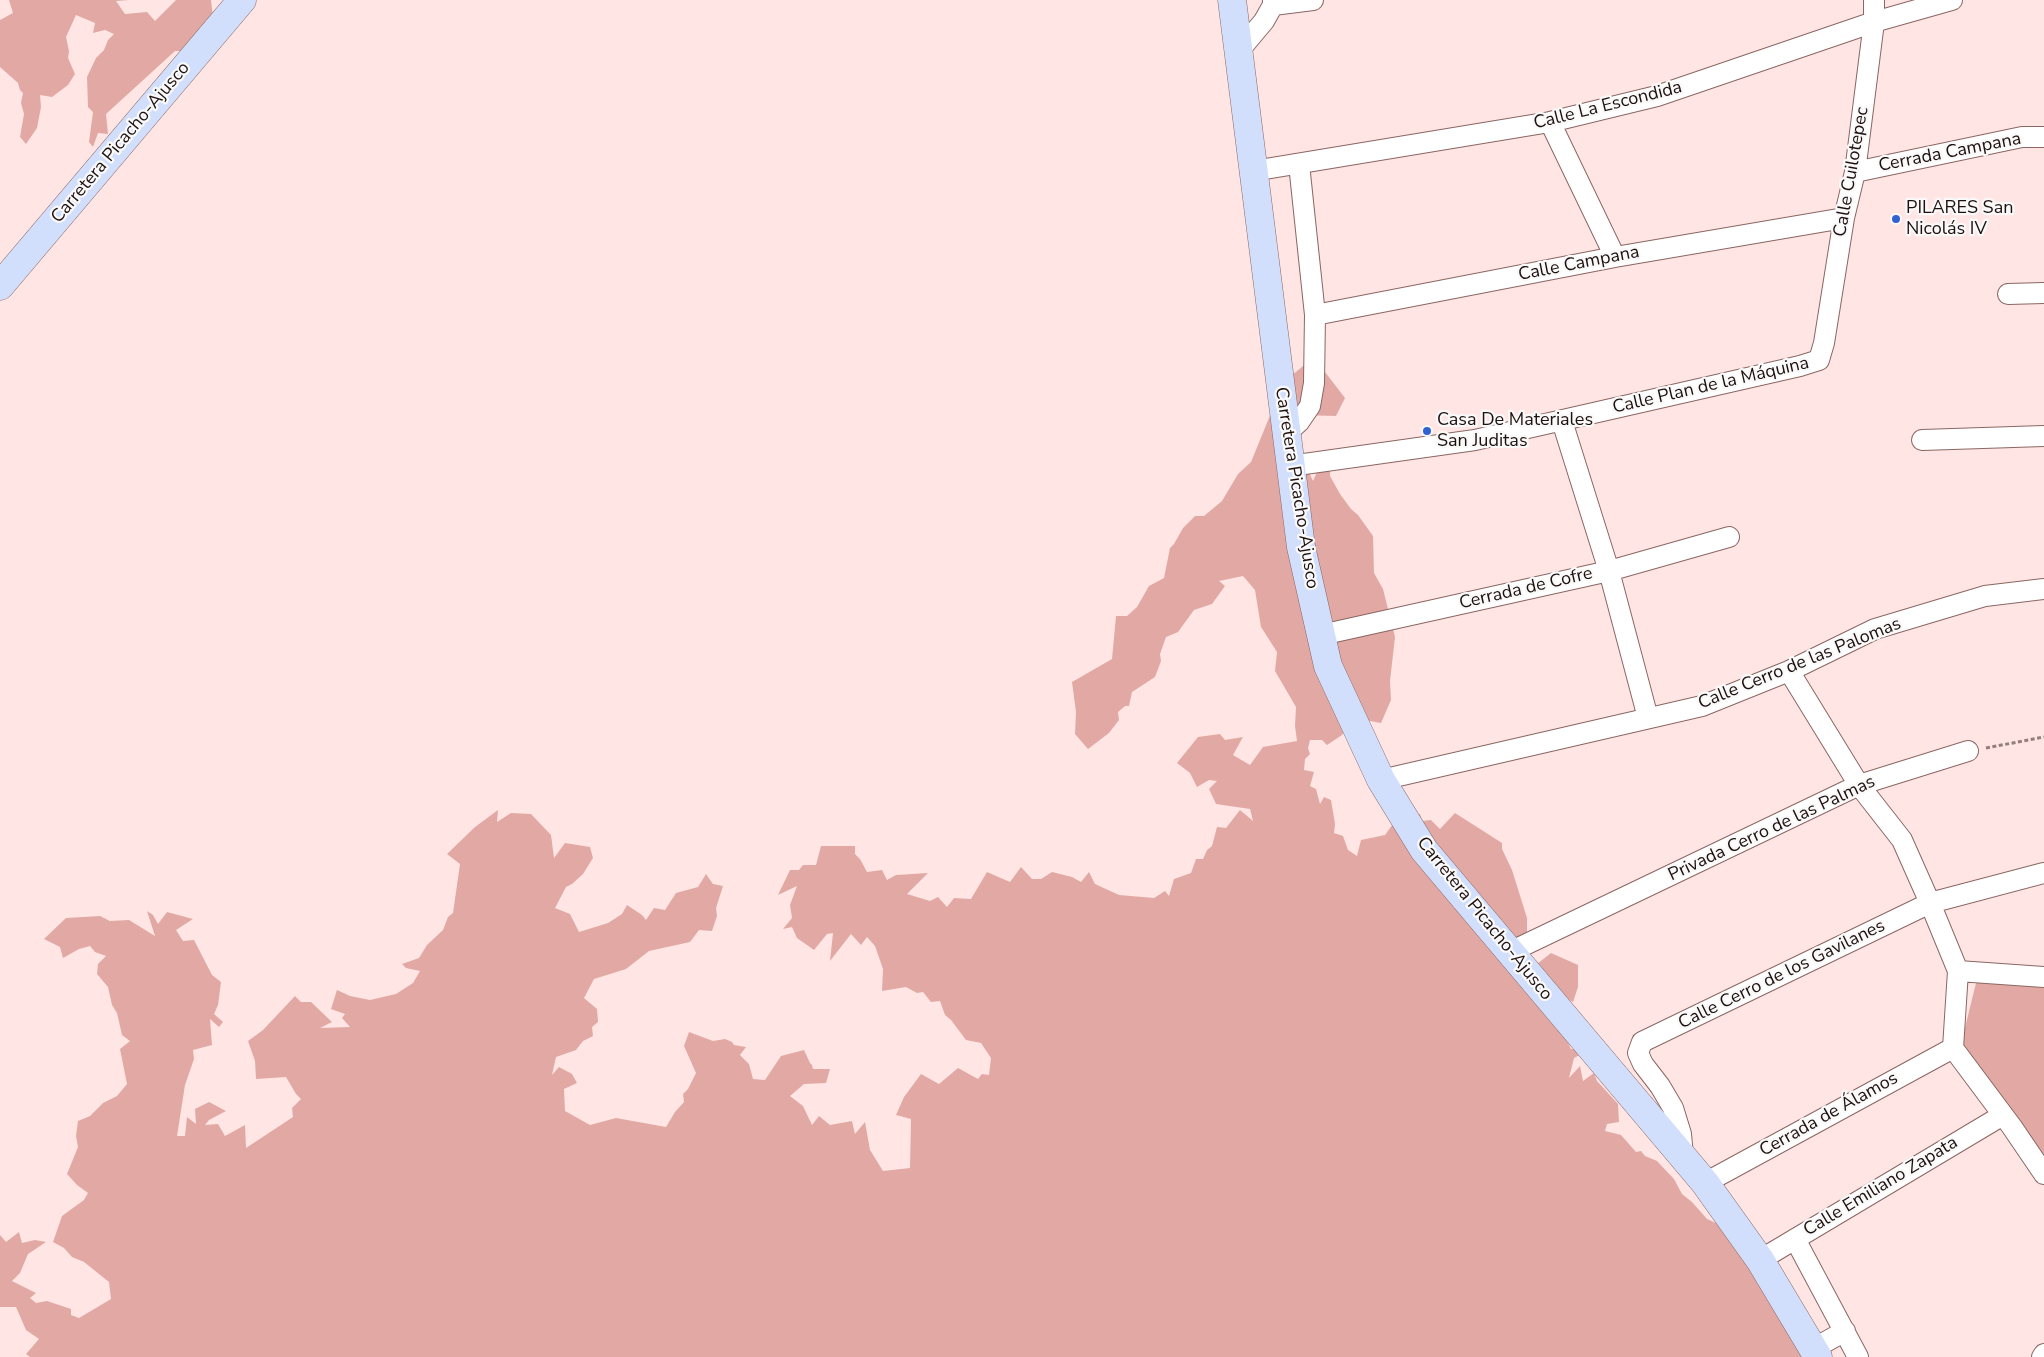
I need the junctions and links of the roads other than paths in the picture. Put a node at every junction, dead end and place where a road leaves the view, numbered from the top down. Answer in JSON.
{"nodes":[{"id":1,"x":242,"y":0,"type":"edge"},
{"id":2,"x":1232,"y":0,"type":"edge"},
{"id":3,"x":1313,"y":0,"type":"edge"},
{"id":4,"x":1874,"y":0,"type":"edge"},
{"id":5,"x":1952,"y":0,"type":"edge"},
{"id":6,"x":1273,"y":2,"type":"edge"},
{"id":7,"x":1874,"y":22,"type":"junction"},
{"id":8,"x":1238,"y":52,"type":"junction"},
{"id":9,"x":1550,"y":122,"type":"junction"},
{"id":10,"x":2044,"y":137,"type":"edge"},
{"id":11,"x":1299,"y":164,"type":"junction"},
{"id":12,"x":1253,"y":171,"type":"junction"},
{"id":13,"x":1856,"y":172,"type":"junction"},
{"id":14,"x":1844,"y":218,"type":"junction"},
{"id":15,"x":1615,"y":257,"type":"junction"},
{"id":16,"x":0,"y":286,"type":"edge"},
{"id":17,"x":2044,"y":293,"type":"edge"},
{"id":18,"x":2008,"y":294,"type":"dead end"},
{"id":19,"x":1315,"y":315,"type":"junction"},
{"id":20,"x":1824,"y":343,"type":"joint"},
{"id":21,"x":1562,"y":421,"type":"junction"},
{"id":22,"x":1286,"y":434,"type":"junction"},
{"id":23,"x":2044,"y":436,"type":"edge"},
{"id":24,"x":1922,"y":440,"type":"dead end"},
{"id":25,"x":1290,"y":466,"type":"junction"},
{"id":26,"x":1729,"y":538,"type":"dead end"},
{"id":27,"x":1609,"y":571,"type":"junction"},
{"id":28,"x":2044,"y":589,"type":"edge"},
{"id":29,"x":1321,"y":635,"type":"junction"},
{"id":30,"x":1789,"y":671,"type":"junction"},
{"id":31,"x":1648,"y":718,"type":"junction"},
{"id":32,"x":1968,"y":752,"type":"road end"},
{"id":33,"x":1381,"y":780,"type":"junction"},
{"id":34,"x":1859,"y":786,"type":"junction"},
{"id":35,"x":2044,"y":873,"type":"edge"},
{"id":36,"x":1930,"y":903,"type":"junction"},
{"id":37,"x":1510,"y":952,"type":"junction"},
{"id":38,"x":1958,"y":971,"type":"junction"},
{"id":39,"x":2044,"y":978,"type":"edge"},
{"id":40,"x":1953,"y":1048,"type":"junction"},
{"id":41,"x":2003,"y":1115,"type":"junction"},
{"id":42,"x":1683,"y":1156,"type":"junction"},
{"id":43,"x":2044,"y":1174,"type":"edge"},
{"id":44,"x":1705,"y":1183,"type":"junction"},
{"id":45,"x":1795,"y":1239,"type":"junction"},
{"id":46,"x":1760,"y":1260,"type":"junction"},
{"id":47,"x":1845,"y":1331,"type":"junction"},
{"id":48,"x":1815,"y":1353,"type":"edge"},
{"id":49,"x":2044,"y":1354,"type":"edge"},
{"id":50,"x":1858,"y":1357,"type":"edge"},
{"id":51,"x":2042,"y":1357,"type":"edge"}],
"edges":[{"from":1,"to":16,"type":"main road","name":"Carretera Picacho-Ajusco"},
{"from":2,"to":8,"type":"main road","name":"Carretera Picacho-Ajusco"},
{"from":3,"to":6,"type":"street"},
{"from":4,"to":7,"type":"street","name":"Calle Cuilotepec"},
{"from":5,"to":7,"type":"street","name":"Calle La Escondida"},
{"from":6,"to":8,"type":"street"},
{"from":7,"to":9,"type":"street","name":"Calle La Escondida"},
{"from":7,"to":13,"type":"street","name":"Calle Cuilotepec"},
{"from":8,"to":12,"type":"main road","name":"Carretera Picacho-Ajusco"},
{"from":9,"to":11,"type":"street","name":"Calle La Escondida"},
{"from":9,"to":15,"type":"street"},
{"from":10,"to":13,"type":"street","name":"Cerrada Campana"},
{"from":11,"to":12,"type":"street","name":"Calle La Escondida"},
{"from":11,"to":19,"type":"street"},
{"from":12,"to":22,"type":"main road","name":"Carretera Picacho-Ajusco"},
{"from":13,"to":14,"type":"street","name":"Calle Cuilotepec"},
{"from":14,"to":15,"type":"street","name":"Calle Campana"},
{"from":14,"to":20,"type":"street","name":"Calle Cuilotepec"},
{"from":15,"to":19,"type":"street","name":"Calle Campana"},
{"from":17,"to":18,"type":"street"},
{"from":19,"to":22,"type":"street"},
{"from":20,"to":21,"type":"street","name":"Calle Plan de la Máquina"},
{"from":21,"to":25,"type":"street","name":"Calle Plan de la Máquina"},
{"from":21,"to":27,"type":"street"},
{"from":22,"to":25,"type":"main road","name":"Carretera Picacho-Ajusco"},
{"from":23,"to":24,"type":"street"},
{"from":25,"to":29,"type":"main road","name":"Carretera Picacho-Ajusco"},
{"from":26,"to":27,"type":"street","name":"Cerrada de Cofre"},
{"from":27,"to":29,"type":"street","name":"Cerrada de Cofre"},
{"from":27,"to":31,"type":"street"},
{"from":28,"to":30,"type":"street","name":"Calle Cerro de las Palomas"},
{"from":29,"to":33,"type":"main road","name":"Carretera Picacho-Ajusco"},
{"from":30,"to":31,"type":"street","name":"Calle Cerro de las Palomas"},
{"from":30,"to":34,"type":"street"},
{"from":31,"to":33,"type":"street","name":"Calle Cerro de las Palomas"},
{"from":32,"to":34,"type":"street","name":"Privada Cerro de las Palmas"},
{"from":33,"to":37,"type":"main road","name":"Carretera Picacho-Ajusco"},
{"from":34,"to":36,"type":"street"},
{"from":34,"to":37,"type":"street","name":"Privada Cerro de las Palmas"},
{"from":35,"to":36,"type":"street","name":"Calle Cerro de los Gavilanes"},
{"from":36,"to":38,"type":"street"},
{"from":36,"to":42,"type":"street","name":"Calle Cerro de los Gavilanes"},
{"from":37,"to":42,"type":"main road","name":"Carretera Picacho-Ajusco"},
{"from":38,"to":39,"type":"street"},
{"from":38,"to":40,"type":"street"},
{"from":40,"to":41,"type":"street"},
{"from":40,"to":44,"type":"street","name":"Cerrada de Álamos"},
{"from":41,"to":43,"type":"street"},
{"from":41,"to":45,"type":"street","name":"Calle Emiliano Zapata"},
{"from":42,"to":44,"type":"main road","name":"Carretera Picacho-Ajusco"},
{"from":44,"to":46,"type":"main road","name":"Carretera Picacho-Ajusco"},
{"from":45,"to":46,"type":"street","name":"Calle Emiliano Zapata"},
{"from":45,"to":47,"type":"street"},
{"from":46,"to":48,"type":"main road","name":"Carretera Picacho-Ajusco"},
{"from":47,"to":48,"type":"street"},
{"from":47,"to":50,"type":"street"},
{"from":49,"to":51,"type":"street"}]}
